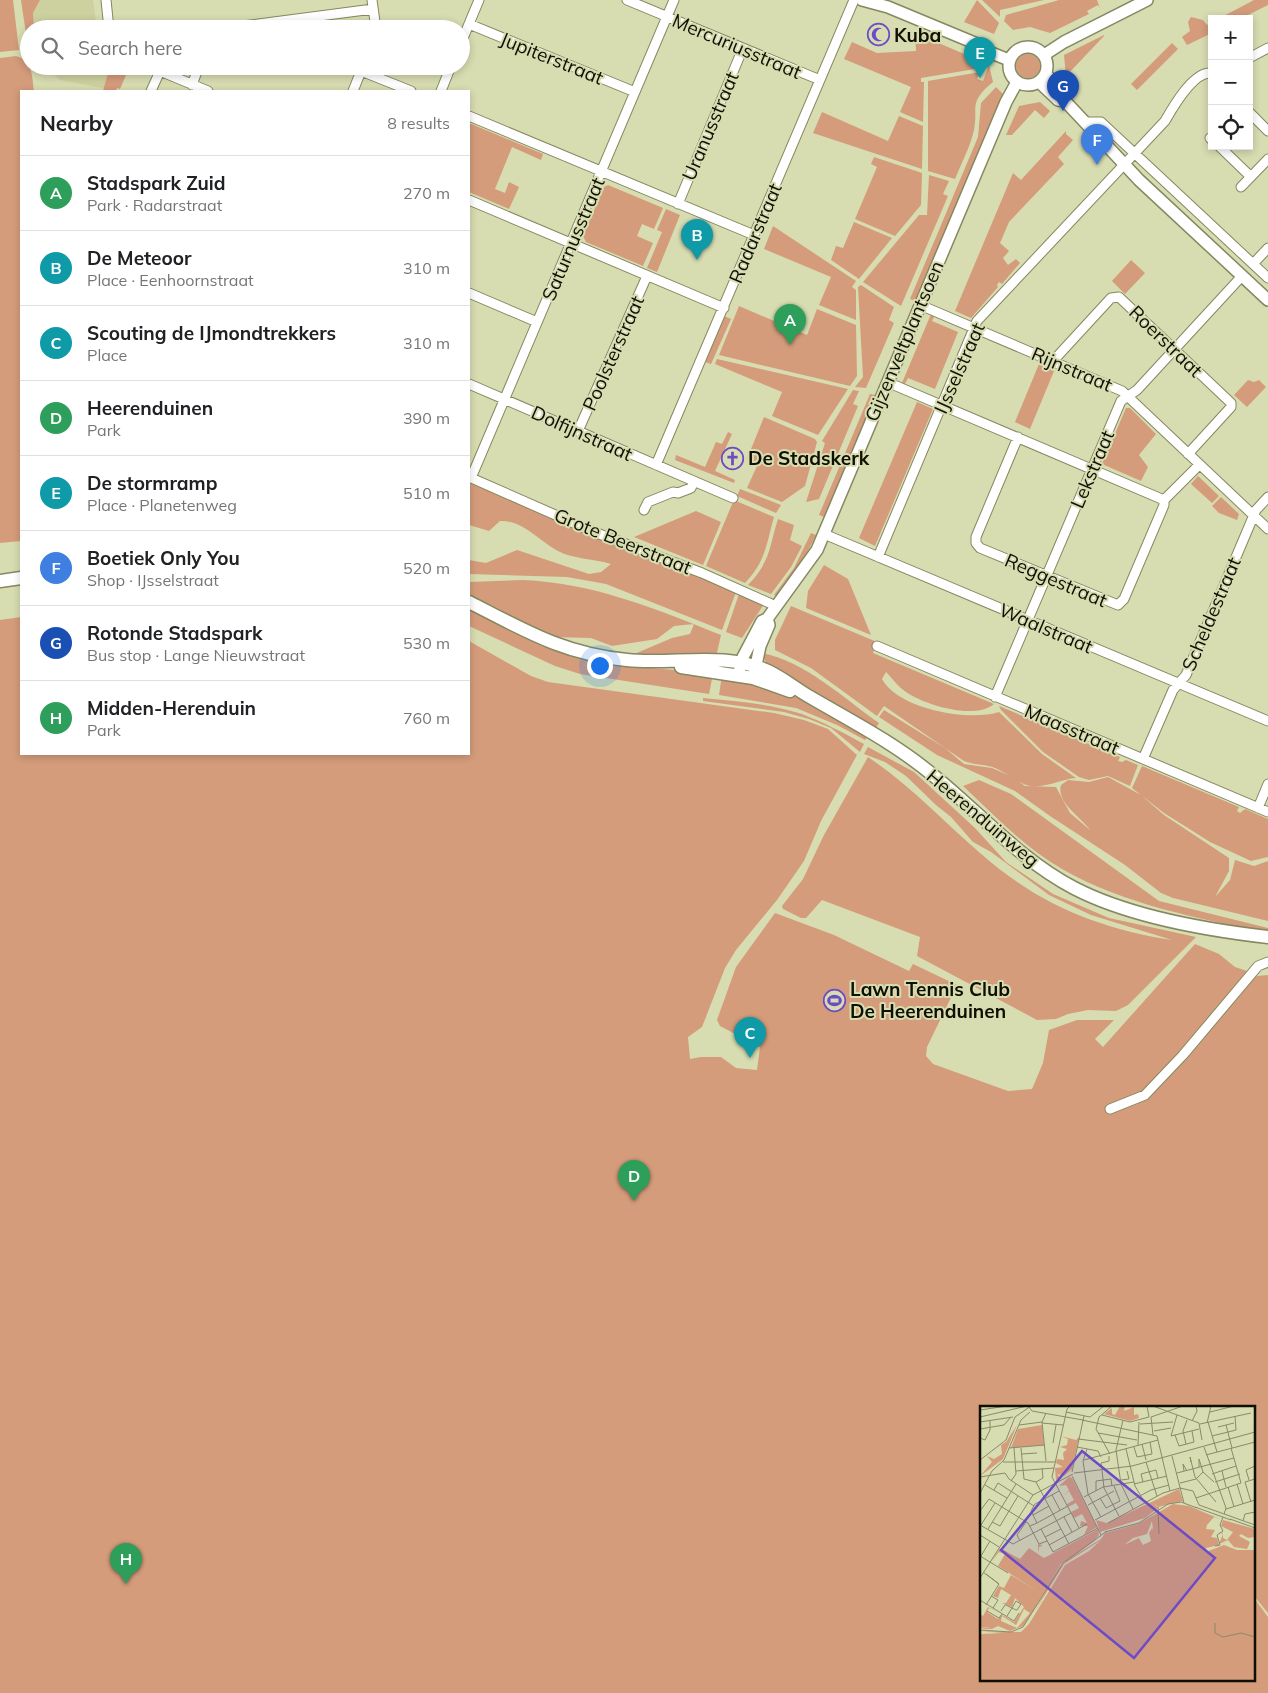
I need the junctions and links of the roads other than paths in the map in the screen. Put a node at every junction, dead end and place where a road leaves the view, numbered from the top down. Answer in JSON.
{"nodes":[{"id":1,"x":106,"y":0,"type":"edge"},
{"id":2,"x":479,"y":0,"type":"edge"},
{"id":3,"x":627,"y":0,"type":"edge"},
{"id":4,"x":674,"y":0,"type":"edge"},
{"id":5,"x":854,"y":0,"type":"edge"},
{"id":6,"x":862,"y":0,"type":"edge"},
{"id":7,"x":1147,"y":0,"type":"edge"},
{"id":8,"x":885,"y":3,"type":"edge"},
{"id":9,"x":373,"y":4,"type":"edge"},
{"id":10,"x":667,"y":16,"type":"junction"},
{"id":11,"x":108,"y":20,"type":"edge"},
{"id":12,"x":275,"y":20,"type":"edge"},
{"id":13,"x":375,"y":20,"type":"edge"},
{"id":14,"x":470,"y":22,"type":"edge"},
{"id":15,"x":470,"y":24,"type":"edge"},
{"id":16,"x":743,"y":48,"type":"junction"},
{"id":17,"x":1268,"y":48,"type":"edge"},
{"id":18,"x":1044,"y":55,"type":"junction"},
{"id":19,"x":1253,"y":56,"type":"edge"},
{"id":20,"x":1011,"y":57,"type":"junction"},
{"id":21,"x":158,"y":75,"type":"edge"},
{"id":22,"x":169,"y":75,"type":"edge"},
{"id":23,"x":196,"y":75,"type":"edge"},
{"id":24,"x":359,"y":75,"type":"edge"},
{"id":25,"x":377,"y":75,"type":"edge"},
{"id":26,"x":447,"y":75,"type":"edge"},
{"id":27,"x":1208,"y":75,"type":"edge"},
{"id":28,"x":1043,"y":78,"type":"junction"},
{"id":29,"x":820,"y":80,"type":"junction"},
{"id":30,"x":1017,"y":82,"type":"junction"},
{"id":31,"x":192,"y":85,"type":"junction"},
{"id":32,"x":151,"y":90,"type":"edge"},
{"id":33,"x":205,"y":90,"type":"edge"},
{"id":34,"x":353,"y":90,"type":"edge"},
{"id":35,"x":409,"y":90,"type":"edge"},
{"id":36,"x":441,"y":90,"type":"edge"},
{"id":37,"x":635,"y":92,"type":"junction"},
{"id":38,"x":470,"y":116,"type":"edge"},
{"id":39,"x":1253,"y":116,"type":"edge"},
{"id":40,"x":1085,"y":122,"type":"junction"},
{"id":41,"x":1268,"y":131,"type":"edge"},
{"id":42,"x":1223,"y":150,"type":"edge"},
{"id":43,"x":1135,"y":153,"type":"junction"},
{"id":44,"x":1268,"y":159,"type":"edge"},
{"id":45,"x":1124,"y":164,"type":"junction"},
{"id":46,"x":602,"y":171,"type":"junction"},
{"id":47,"x":1250,"y":176,"type":"junction"},
{"id":48,"x":1241,"y":187,"type":"dead end"},
{"id":49,"x":470,"y":200,"type":"edge"},
{"id":50,"x":678,"y":204,"type":"junction"},
{"id":51,"x":754,"y":235,"type":"junction"},
{"id":52,"x":571,"y":242,"type":"junction"},
{"id":53,"x":1268,"y":248,"type":"edge"},
{"id":54,"x":1253,"y":264,"type":"junction"},
{"id":55,"x":647,"y":276,"type":"junction"},
{"id":56,"x":1242,"y":276,"type":"junction"},
{"id":57,"x":1268,"y":278,"type":"edge"},
{"id":58,"x":470,"y":293,"type":"edge"},
{"id":59,"x":1268,"y":300,"type":"edge"},
{"id":60,"x":920,"y":305,"type":"junction"},
{"id":61,"x":724,"y":308,"type":"junction"},
{"id":62,"x":537,"y":322,"type":"junction"},
{"id":63,"x":974,"y":328,"type":"junction"},
{"id":64,"x":1174,"y":349,"type":"junction"},
{"id":65,"x":1053,"y":361,"type":"junction"},
{"id":66,"x":887,"y":382,"type":"junction"},
{"id":67,"x":470,"y":384,"type":"edge"},
{"id":68,"x":1127,"y":396,"type":"junction"},
{"id":69,"x":504,"y":399,"type":"junction"},
{"id":70,"x":942,"y":405,"type":"junction"},
{"id":71,"x":578,"y":431,"type":"junction"},
{"id":72,"x":1018,"y":438,"type":"junction"},
{"id":73,"x":1188,"y":454,"type":"junction"},
{"id":74,"x":1199,"y":464,"type":"junction"},
{"id":75,"x":656,"y":465,"type":"junction"},
{"id":76,"x":1092,"y":468,"type":"junction"},
{"id":77,"x":470,"y":477,"type":"edge"},
{"id":78,"x":694,"y":481,"type":"junction"},
{"id":79,"x":1268,"y":497,"type":"edge"},
{"id":80,"x":733,"y":498,"type":"dead end"},
{"id":81,"x":1164,"y":500,"type":"junction"},
{"id":82,"x":644,"y":510,"type":"dead end"},
{"id":83,"x":1253,"y":516,"type":"junction"},
{"id":84,"x":1268,"y":529,"type":"edge"},
{"id":85,"x":824,"y":534,"type":"junction"},
{"id":86,"x":878,"y":557,"type":"junction"},
{"id":87,"x":1047,"y":575,"type":"junction"},
{"id":88,"x":20,"y":578,"type":"edge"},
{"id":89,"x":0,"y":581,"type":"edge"},
{"id":90,"x":470,"y":603,"type":"edge"},
{"id":91,"x":776,"y":606,"type":"junction"},
{"id":92,"x":767,"y":619,"type":"junction"},
{"id":93,"x":1028,"y":620,"type":"junction"},
{"id":94,"x":877,"y":646,"type":"dead end"},
{"id":95,"x":739,"y":669,"type":"junction"},
{"id":96,"x":754,"y":672,"type":"junction"},
{"id":97,"x":1179,"y":684,"type":"junction"},
{"id":98,"x":995,"y":697,"type":"junction"},
{"id":99,"x":1268,"y":721,"type":"edge"},
{"id":100,"x":1143,"y":759,"type":"junction"},
{"id":101,"x":1268,"y":784,"type":"edge"},
{"id":102,"x":1258,"y":808,"type":"junction"},
{"id":103,"x":1268,"y":812,"type":"edge"},
{"id":104,"x":1254,"y":936,"type":"junction"},
{"id":105,"x":1268,"y":937,"type":"edge"},
{"id":106,"x":1268,"y":942,"type":"edge"},
{"id":107,"x":1268,"y":962,"type":"edge"},
{"id":108,"x":1110,"y":1109,"type":"dead end"}],
"edges":[{"from":1,"to":11,"type":"street"},
{"from":2,"to":14,"type":"street"},
{"from":3,"to":10,"type":"street","name":"Mercuriusstraat"},
{"from":4,"to":10,"type":"street","name":"Saturnusstraat"},
{"from":5,"to":29,"type":"street","name":"Radarstraat"},
{"from":6,"to":8,"type":"street"},
{"from":7,"to":18,"type":"street"},
{"from":8,"to":20,"type":"street"},
{"from":9,"to":12,"type":"street"},
{"from":9,"to":13,"type":"street"},
{"from":10,"to":16,"type":"street","name":"Mercuriusstraat"},
{"from":10,"to":37,"type":"street","name":"Saturnusstraat"},
{"from":15,"to":37,"type":"street","name":"Jupiterstraat"},
{"from":16,"to":29,"type":"street","name":"Mercuriusstraat"},
{"from":16,"to":50,"type":"street","name":"Uranusstraat"},
{"from":17,"to":19,"type":"street"},
{"from":18,"to":20,"type":"street"},
{"from":18,"to":28,"type":"street"},
{"from":20,"to":30,"type":"street"},
{"from":21,"to":32,"type":"street"},
{"from":22,"to":31,"type":"street"},
{"from":23,"to":31,"type":"street"},
{"from":24,"to":34,"type":"street"},
{"from":25,"to":35,"type":"street"},
{"from":26,"to":36,"type":"street"},
{"from":27,"to":43,"type":"street","name":"IJsselstraat"},
{"from":28,"to":30,"type":"street"},
{"from":28,"to":40,"type":"street"},
{"from":29,"to":51,"type":"street","name":"Radarstraat"},
{"from":30,"to":60,"type":"street","name":"Gijzenveltplantsoen"},
{"from":31,"to":33,"type":"street"},
{"from":37,"to":46,"type":"street","name":"Saturnusstraat"},
{"from":38,"to":46,"type":"street"},
{"from":39,"to":41,"type":"street"},
{"from":40,"to":43,"type":"street"},
{"from":40,"to":45,"type":"street"},
{"from":42,"to":47,"type":"street"},
{"from":43,"to":45,"type":"street","name":"IJsselstraat"},
{"from":43,"to":54,"type":"street"},
{"from":44,"to":47,"type":"street"},
{"from":45,"to":56,"type":"street"},
{"from":45,"to":63,"type":"street","name":"IJsselstraat"},
{"from":46,"to":50,"type":"street"},
{"from":46,"to":52,"type":"street","name":"Saturnusstraat"},
{"from":47,"to":48,"type":"street"},
{"from":49,"to":52,"type":"street"},
{"from":50,"to":51,"type":"street"},
{"from":51,"to":61,"type":"street","name":"Radarstraat"},
{"from":52,"to":55,"type":"street"},
{"from":52,"to":62,"type":"street","name":"Saturnusstraat"},
{"from":53,"to":54,"type":"street"},
{"from":54,"to":57,"type":"street"},
{"from":55,"to":61,"type":"street"},
{"from":55,"to":71,"type":"street","name":"Poolsterstraat"},
{"from":56,"to":59,"type":"street"},
{"from":56,"to":64,"type":"street","name":"Lekstraat"},
{"from":58,"to":62,"type":"street"},
{"from":60,"to":63,"type":"street","name":"Rijnstraat"},
{"from":60,"to":66,"type":"street","name":"Gijzenveltplantsoen"},
{"from":61,"to":75,"type":"street","name":"Radarstraat"},
{"from":62,"to":69,"type":"street","name":"Saturnusstraat"},
{"from":63,"to":65,"type":"street","name":"Rijnstraat"},
{"from":63,"to":70,"type":"street","name":"IJsselstraat"},
{"from":64,"to":65,"type":"street","name":"Roerstraat"},
{"from":64,"to":68,"type":"street","name":"Lekstraat"},
{"from":64,"to":73,"type":"street","name":"Roerstraat"},
{"from":65,"to":68,"type":"street","name":"Rijnstraat"},
{"from":66,"to":70,"type":"street"},
{"from":66,"to":85,"type":"street","name":"Gijzenveltplantsoen"},
{"from":67,"to":69,"type":"street","name":"Dolfijnstraat"},
{"from":68,"to":73,"type":"street","name":"Rijnstraat"},
{"from":68,"to":76,"type":"street","name":"Lekstraat"},
{"from":69,"to":71,"type":"street","name":"Dolfijnstraat"},
{"from":69,"to":77,"type":"street","name":"Saturnusstraat"},
{"from":70,"to":72,"type":"street"},
{"from":70,"to":86,"type":"street","name":"IJsselstraat"},
{"from":71,"to":75,"type":"street","name":"Dolfijnstraat"},
{"from":72,"to":76,"type":"street"},
{"from":72,"to":87,"type":"street","name":"Reggestraat"},
{"from":73,"to":74,"type":"street","name":"Rijnstraat"},
{"from":74,"to":81,"type":"street","name":"Reggestraat"},
{"from":74,"to":83,"type":"street","name":"Rijnstraat"},
{"from":75,"to":78,"type":"street","name":"Dolfijnstraat"},
{"from":76,"to":81,"type":"street"},
{"from":76,"to":87,"type":"street","name":"Lekstraat"},
{"from":77,"to":91,"type":"street","name":"Grote Beerstraat"},
{"from":78,"to":80,"type":"street","name":"Dolfijnstraat"},
{"from":78,"to":82,"type":"street"},
{"from":79,"to":83,"type":"street","name":"Scheldestraat"},
{"from":81,"to":87,"type":"street","name":"Reggestraat"},
{"from":83,"to":84,"type":"street","name":"Rijnstraat"},
{"from":83,"to":97,"type":"street","name":"Scheldestraat"},
{"from":85,"to":86,"type":"street","name":"Waalstraat"},
{"from":85,"to":91,"type":"street","name":"Gijzenveltplantsoen"},
{"from":86,"to":93,"type":"street","name":"Waalstraat"},
{"from":87,"to":93,"type":"street","name":"Lekstraat"},
{"from":88,"to":89,"type":"main road"},
{"from":90,"to":95,"type":"main road","name":"Heerenduinweg"},
{"from":91,"to":92,"type":"street","name":"Gijzenveltplantsoen"},
{"from":92,"to":95,"type":"street","name":"Gijzenveltplantsoen"},
{"from":92,"to":96,"type":"street","name":"Gijzenveltplantsoen"},
{"from":93,"to":97,"type":"street","name":"Waalstraat"},
{"from":93,"to":98,"type":"street","name":"Lekstraat"},
{"from":94,"to":98,"type":"street","name":"Maasstraat"},
{"from":95,"to":96,"type":"main road","name":"Heerenduinweg"},
{"from":96,"to":104,"type":"main road","name":"Heerenduinweg"},
{"from":97,"to":99,"type":"street","name":"Waalstraat"},
{"from":97,"to":100,"type":"street","name":"Scheldestraat"},
{"from":98,"to":100,"type":"street","name":"Maasstraat"},
{"from":100,"to":102,"type":"street","name":"Maasstraat"},
{"from":101,"to":102,"type":"street"},
{"from":102,"to":103,"type":"street","name":"Maasstraat"},
{"from":104,"to":105,"type":"main road","name":"Heerenduinweg"},
{"from":104,"to":106,"type":"main road","name":"Heerenduinweg"},
{"from":107,"to":108,"type":"street"}]}
